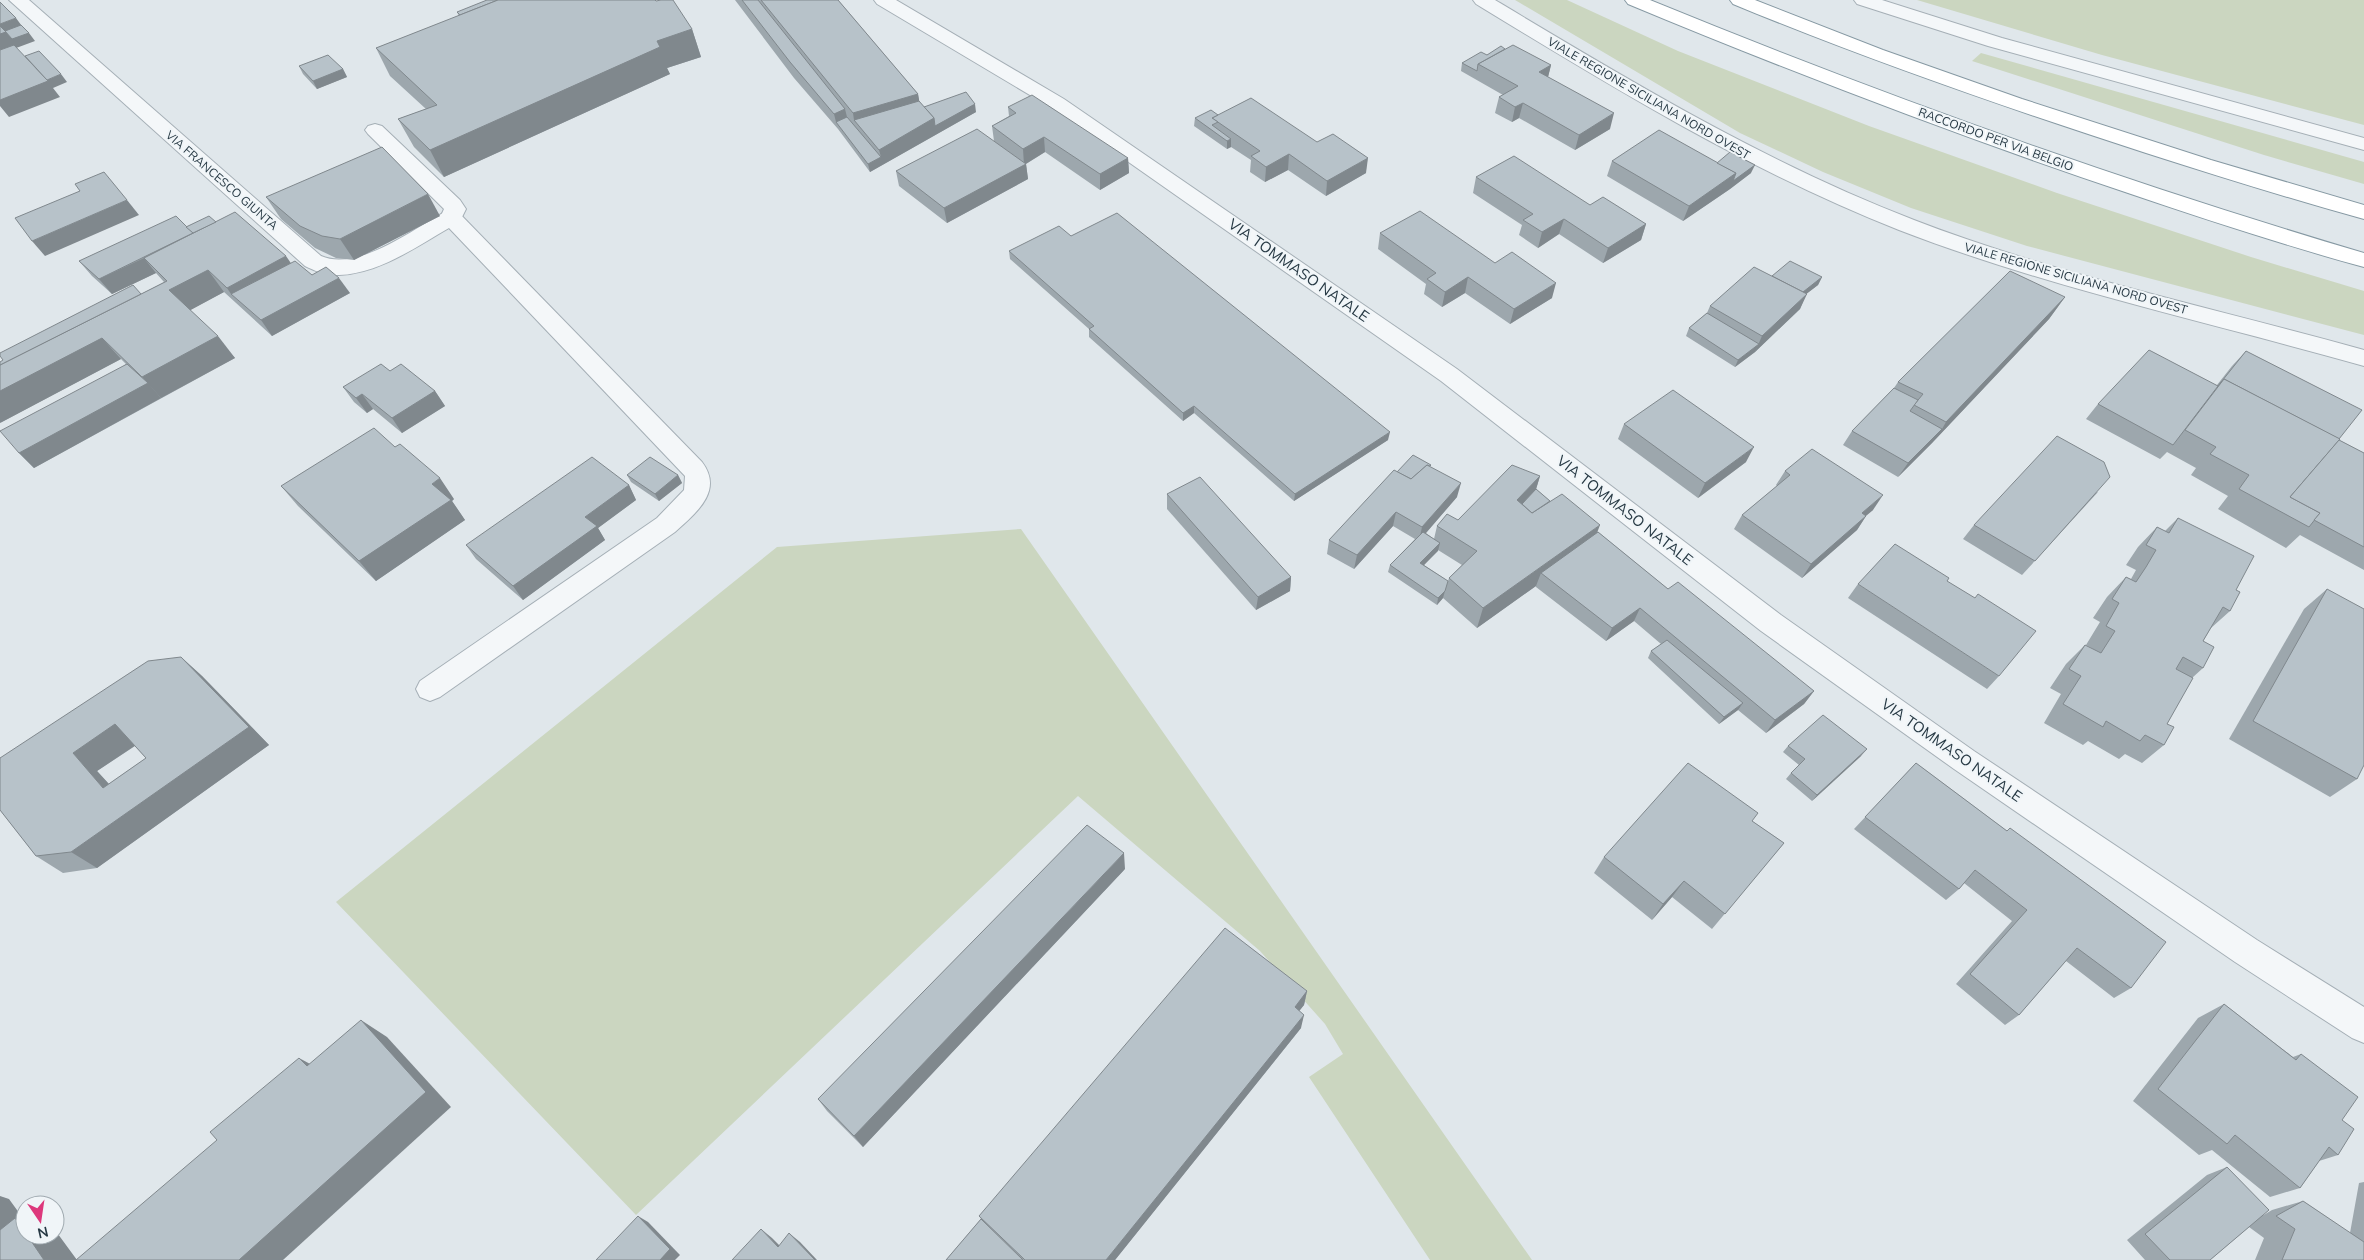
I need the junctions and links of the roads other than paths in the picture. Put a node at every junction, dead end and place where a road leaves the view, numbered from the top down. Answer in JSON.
{"nodes":[{"id":1,"x":18,"y":0,"type":"edge"},
{"id":2,"x":883,"y":0,"type":"edge"},
{"id":3,"x":1482,"y":0,"type":"edge"},
{"id":4,"x":1634,"y":0,"type":"edge"},
{"id":5,"x":1739,"y":0,"type":"edge"},
{"id":6,"x":1863,"y":0,"type":"edge"},
{"id":7,"x":375,"y":130,"type":"dead end"},
{"id":8,"x":2364,"y":144,"type":"edge"},
{"id":9,"x":2364,"y":212,"type":"edge"},
{"id":10,"x":451,"y":218,"type":"junction"},
{"id":11,"x":2364,"y":260,"type":"edge"},
{"id":12,"x":2364,"y":358,"type":"edge"},
{"id":13,"x":430,"y":689,"type":"dead end"},
{"id":14,"x":2364,"y":1026,"type":"edge"}],
"edges":[{"from":1,"to":10,"type":"street","name":"VIA FRANCESCO GIUNTA"},
{"from":2,"to":14,"type":"street","name":"VIA TOMMASO NATALE"},
{"from":3,"to":12,"type":"street","name":"VIALE REGIONE SICILIANA NORD OVEST"},
{"from":4,"to":11,"type":"highway","name":"RACCORDO PER VIA BELGIO"},
{"from":5,"to":9,"type":"highway"},
{"from":6,"to":8,"type":"street"},
{"from":7,"to":10,"type":"street"},
{"from":10,"to":13,"type":"street"}]}
